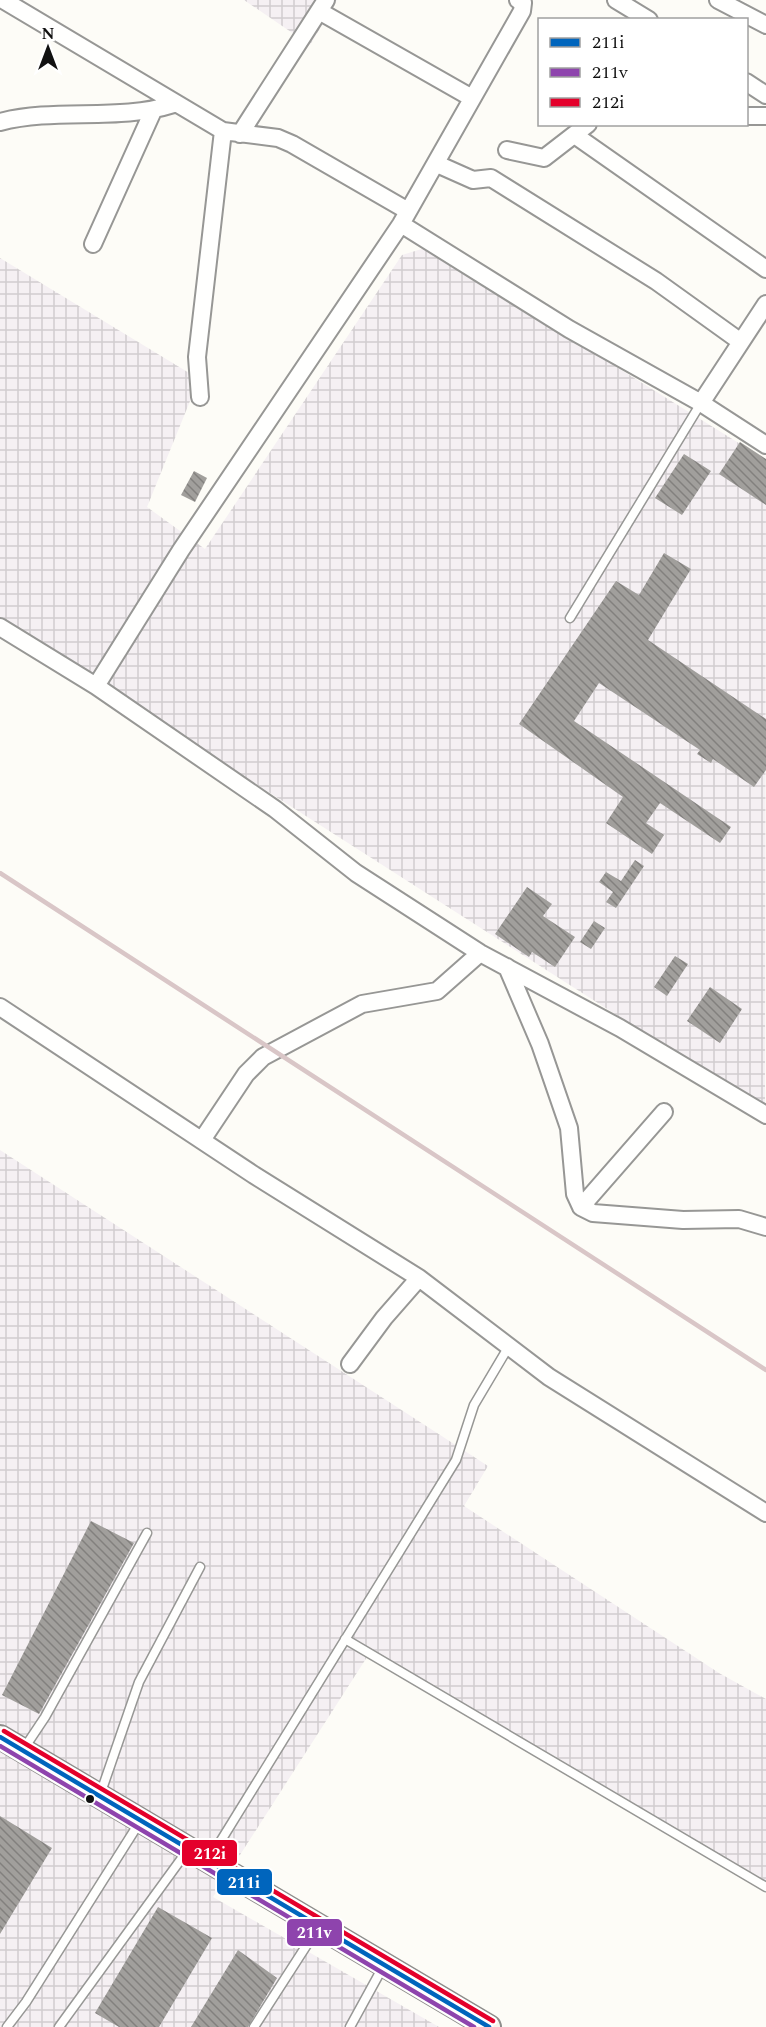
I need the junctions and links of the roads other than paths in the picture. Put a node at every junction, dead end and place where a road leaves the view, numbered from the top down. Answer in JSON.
{"nodes":[{"id":1,"x":3,"y":0,"type":"edge"},
{"id":2,"x":518,"y":0,"type":"edge"},
{"id":3,"x":616,"y":0,"type":"edge"},
{"id":4,"x":718,"y":0,"type":"edge"},
{"id":5,"x":322,"y":5,"type":"edge"},
{"id":6,"x":646,"y":18,"type":"edge"},
{"id":7,"x":766,"y":26,"type":"edge"},
{"id":8,"x":748,"y":83,"type":"edge"},
{"id":9,"x":766,"y":95,"type":"edge"},
{"id":10,"x":472,"y":98,"type":"junction"},
{"id":11,"x":174,"y":104,"type":"junction"},
{"id":12,"x":153,"y":111,"type":"junction"},
{"id":13,"x":748,"y":116,"type":"edge"},
{"id":14,"x":766,"y":116,"type":"edge"},
{"id":15,"x":0,"y":122,"type":"edge"},
{"id":16,"x":586,"y":126,"type":"edge"},
{"id":17,"x":223,"y":131,"type":"junction"},
{"id":18,"x":240,"y":134,"type":"junction"},
{"id":19,"x":576,"y":136,"type":"junction"},
{"id":20,"x":507,"y":150,"type":"dead end"},
{"id":21,"x":437,"y":164,"type":"junction"},
{"id":22,"x":405,"y":218,"type":"junction"},
{"id":23,"x":93,"y":244,"type":"dead end"},
{"id":24,"x":766,"y":268,"type":"edge"},
{"id":25,"x":766,"y":304,"type":"edge"},
{"id":26,"x":741,"y":342,"type":"junction"},
{"id":27,"x":200,"y":397,"type":"dead end"},
{"id":28,"x":701,"y":403,"type":"junction"},
{"id":29,"x":766,"y":445,"type":"edge"},
{"id":30,"x":570,"y":618,"type":"dead end"},
{"id":31,"x":0,"y":627,"type":"edge"},
{"id":32,"x":96,"y":686,"type":"junction"},
{"id":33,"x":480,"y":953,"type":"junction"},
{"id":34,"x":507,"y":968,"type":"junction"},
{"id":35,"x":0,"y":1007,"type":"edge"},
{"id":36,"x":664,"y":1112,"type":"dead end"},
{"id":37,"x":765,"y":1112,"type":"edge"},
{"id":38,"x":202,"y":1140,"type":"junction"},
{"id":39,"x":581,"y":1207,"type":"junction"},
{"id":40,"x":766,"y":1227,"type":"edge"},
{"id":41,"x":418,"y":1278,"type":"junction"},
{"id":42,"x":509,"y":1346,"type":"junction"},
{"id":43,"x":350,"y":1364,"type":"dead end"},
{"id":44,"x":766,"y":1513,"type":"edge"},
{"id":45,"x":147,"y":1533,"type":"dead end"},
{"id":46,"x":200,"y":1567,"type":"dead end"},
{"id":47,"x":345,"y":1639,"type":"junction"},
{"id":48,"x":0,"y":1737,"type":"edge"},
{"id":49,"x":23,"y":1750,"type":"junction"},
{"id":50,"x":100,"y":1796,"type":"junction"},
{"id":51,"x":141,"y":1820,"type":"junction"},
{"id":52,"x":189,"y":1848,"type":"junction"},
{"id":53,"x":209,"y":1860,"type":"junction"},
{"id":54,"x":766,"y":1887,"type":"edge"},
{"id":55,"x":319,"y":1926,"type":"junction"},
{"id":56,"x":384,"y":1964,"type":"junction"},
{"id":57,"x":477,"y":2024,"type":"edge"},
{"id":58,"x":7,"y":2027,"type":"edge"},
{"id":59,"x":59,"y":2027,"type":"edge"},
{"id":60,"x":254,"y":2027,"type":"edge"},
{"id":61,"x":350,"y":2027,"type":"edge"}],
"edges":[{"from":1,"to":11,"type":"street"},
{"from":2,"to":10,"type":"street"},
{"from":3,"to":6,"type":"street"},
{"from":4,"to":7,"type":"street"},
{"from":5,"to":10,"type":"street"},
{"from":5,"to":18,"type":"street"},
{"from":8,"to":9,"type":"street"},
{"from":10,"to":21,"type":"street"},
{"from":11,"to":12,"type":"street"},
{"from":11,"to":17,"type":"street"},
{"from":12,"to":15,"type":"street"},
{"from":12,"to":23,"type":"street"},
{"from":13,"to":14,"type":"street"},
{"from":16,"to":19,"type":"street"},
{"from":17,"to":18,"type":"street"},
{"from":17,"to":27,"type":"street"},
{"from":18,"to":22,"type":"street"},
{"from":19,"to":20,"type":"street"},
{"from":19,"to":24,"type":"street"},
{"from":21,"to":22,"type":"street"},
{"from":21,"to":26,"type":"street"},
{"from":22,"to":28,"type":"street"},
{"from":22,"to":32,"type":"street"},
{"from":25,"to":26,"type":"street"},
{"from":26,"to":28,"type":"street"},
{"from":28,"to":29,"type":"street"},
{"from":28,"to":30,"type":"lane"},
{"from":31,"to":32,"type":"street"},
{"from":32,"to":33,"type":"street"},
{"from":33,"to":34,"type":"street"},
{"from":33,"to":38,"type":"street"},
{"from":34,"to":37,"type":"street"},
{"from":34,"to":39,"type":"street"},
{"from":35,"to":38,"type":"street"},
{"from":36,"to":39,"type":"street"},
{"from":38,"to":41,"type":"street"},
{"from":39,"to":40,"type":"street"},
{"from":41,"to":42,"type":"street"},
{"from":41,"to":43,"type":"street"},
{"from":42,"to":44,"type":"street"},
{"from":42,"to":47,"type":"lane"},
{"from":45,"to":49,"type":"lane"},
{"from":46,"to":50,"type":"lane"},
{"from":47,"to":53,"type":"lane"},
{"from":47,"to":54,"type":"lane"},
{"from":48,"to":49,"type":"main road"},
{"from":49,"to":50,"type":"main road"},
{"from":50,"to":51,"type":"main road"},
{"from":51,"to":52,"type":"main road"},
{"from":51,"to":58,"type":"lane"},
{"from":52,"to":53,"type":"main road"},
{"from":52,"to":59,"type":"lane"},
{"from":53,"to":55,"type":"main road"},
{"from":55,"to":56,"type":"main road"},
{"from":55,"to":60,"type":"lane"},
{"from":56,"to":57,"type":"main road"},
{"from":56,"to":61,"type":"lane"}]}
